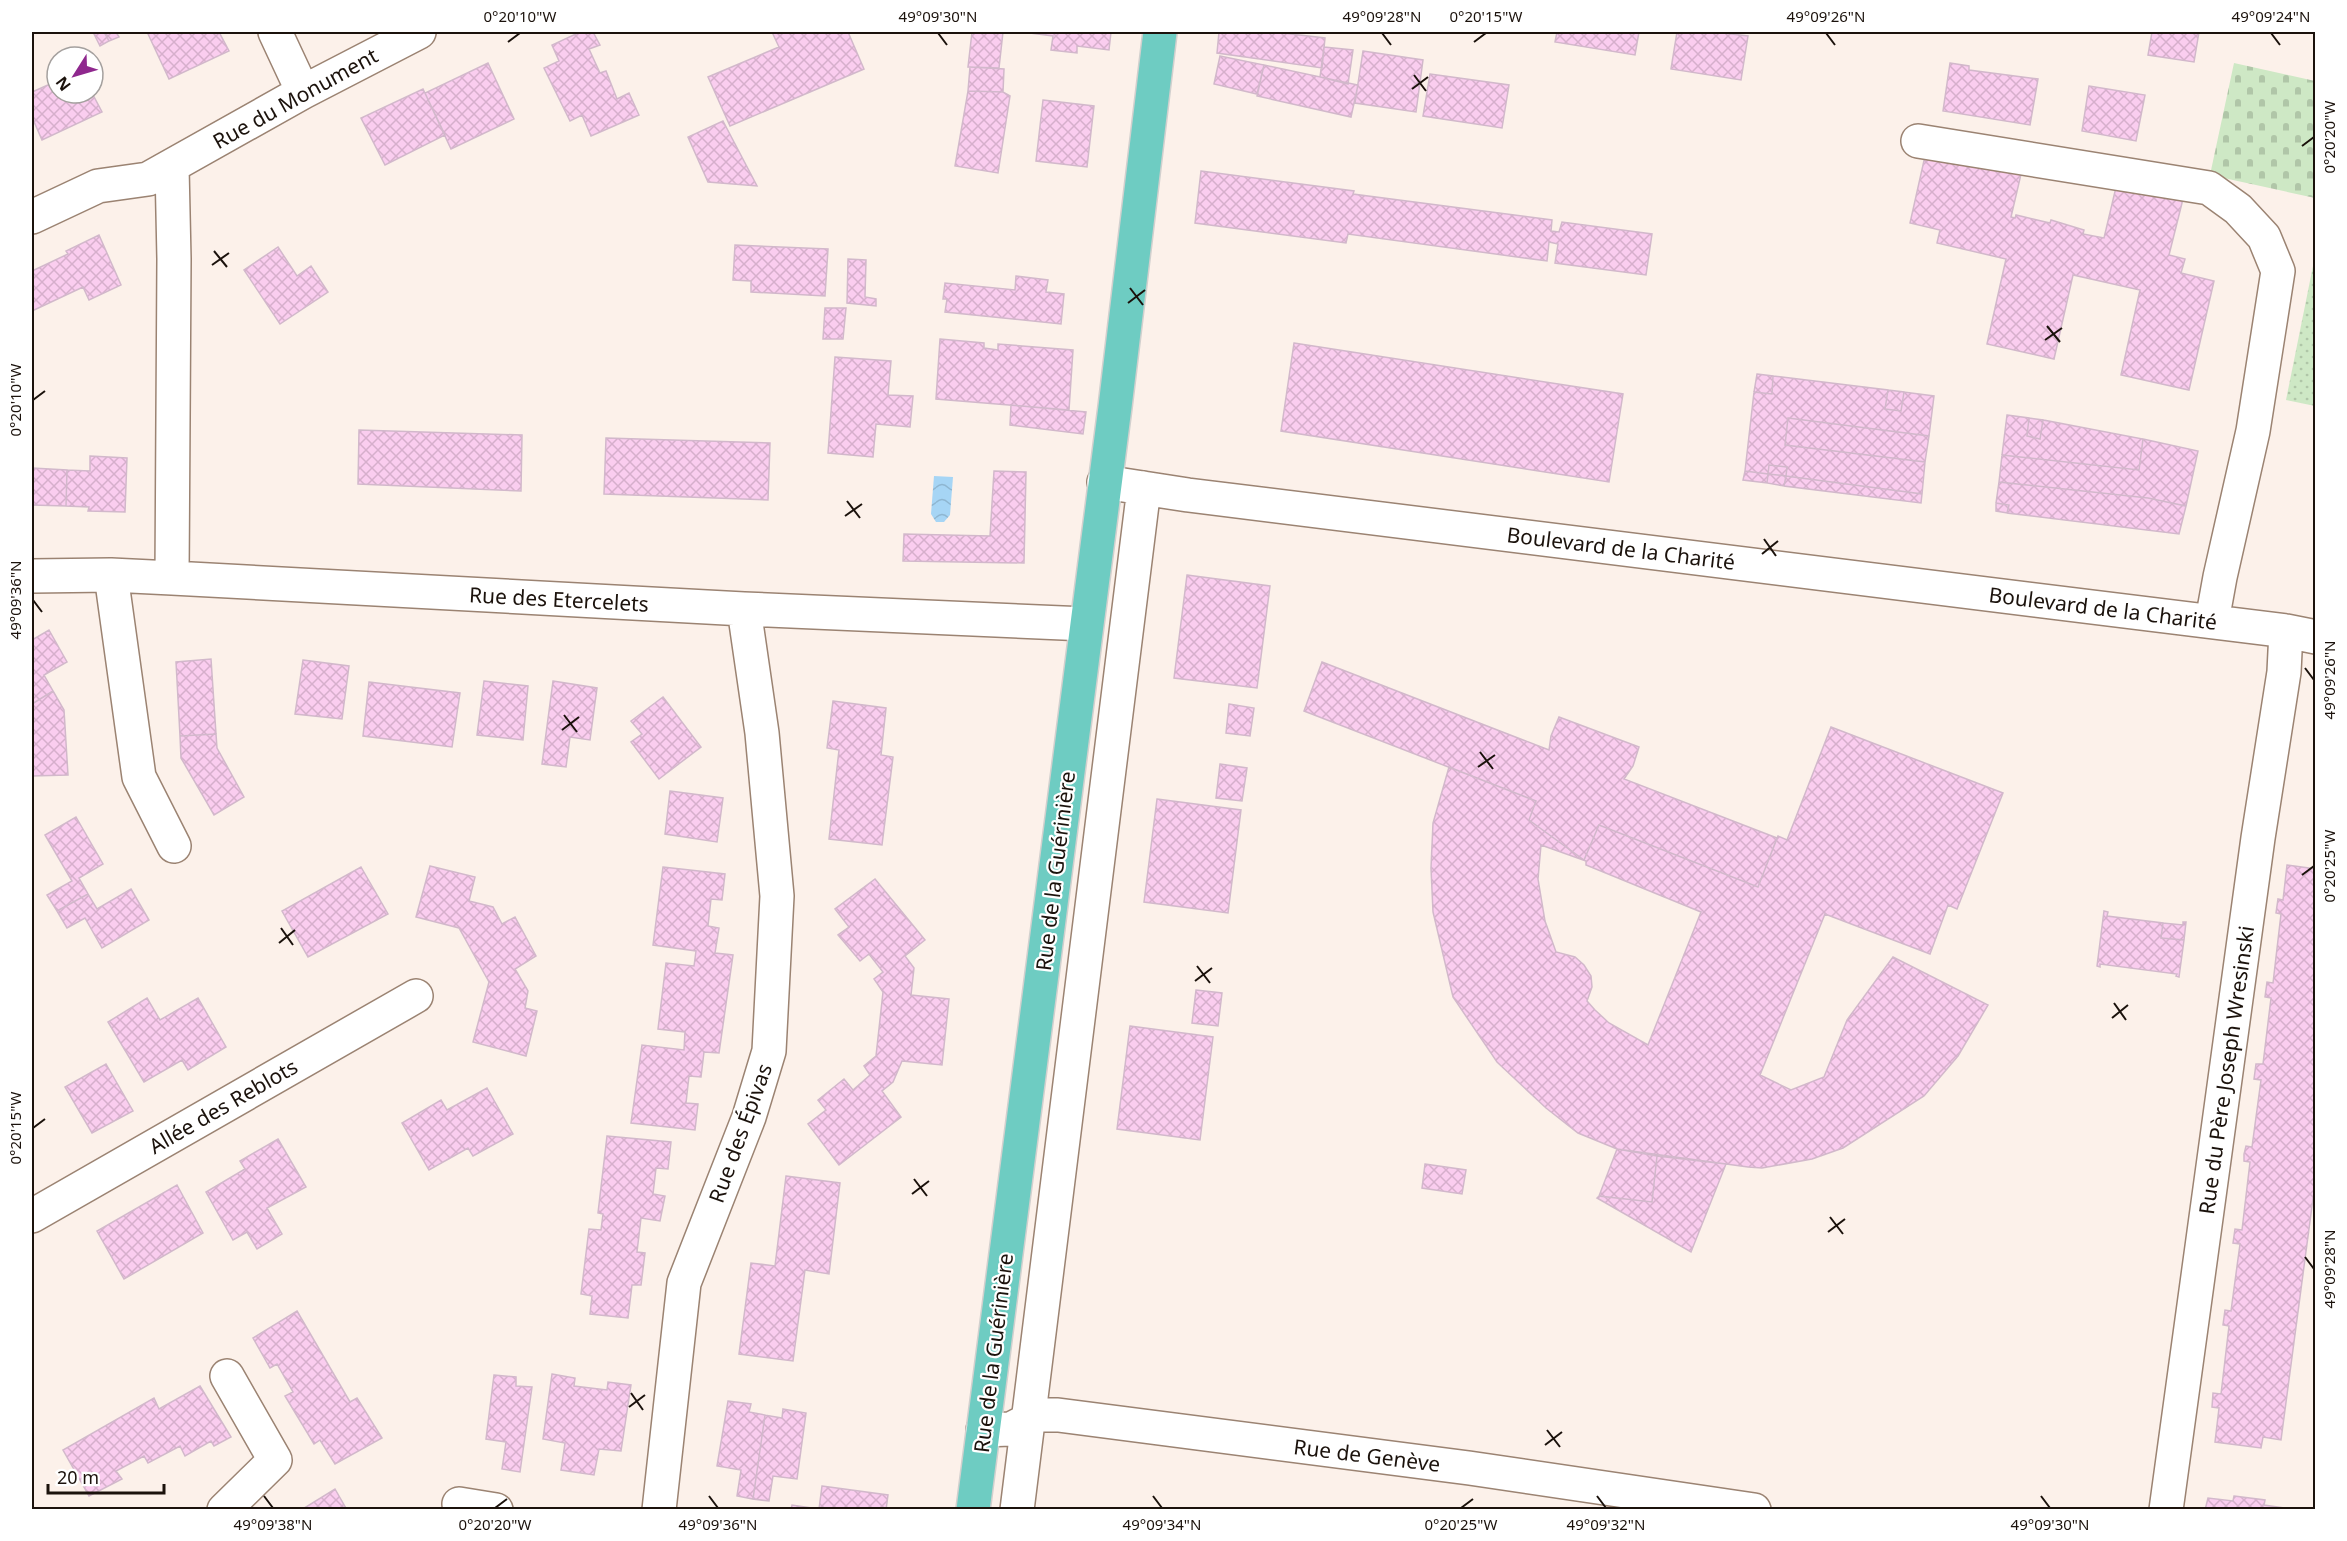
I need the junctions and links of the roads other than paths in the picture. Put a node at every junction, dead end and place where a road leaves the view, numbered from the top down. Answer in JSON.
{"nodes":[{"id":1,"x":275,"y":32,"type":"edge"},
{"id":2,"x":419,"y":32,"type":"edge"},
{"id":3,"x":1160,"y":32,"type":"edge"},
{"id":4,"x":303,"y":92,"type":"junction"},
{"id":5,"x":1918,"y":141,"type":"dead end"},
{"id":6,"x":172,"y":167,"type":"junction"},
{"id":7,"x":32,"y":218,"type":"edge"},
{"id":8,"x":1104,"y":482,"type":"junction"},
{"id":9,"x":1144,"y":488,"type":"junction"},
{"id":10,"x":111,"y":575,"type":"junction"},
{"id":11,"x":32,"y":576,"type":"edge"},
{"id":12,"x":172,"y":578,"type":"junction"},
{"id":13,"x":744,"y":609,"type":"junction"},
{"id":14,"x":2212,"y":621,"type":"junction"},
{"id":15,"x":1086,"y":624,"type":"junction"},
{"id":16,"x":2301,"y":634,"type":"edge"},
{"id":17,"x":174,"y":846,"type":"dead end"},
{"id":18,"x":416,"y":996,"type":"dead end"},
{"id":19,"x":32,"y":1216,"type":"edge"},
{"id":20,"x":227,"y":1376,"type":"dead end"},
{"id":21,"x":1028,"y":1422,"type":"junction"},
{"id":22,"x":983,"y":1430,"type":"junction"},
{"id":23,"x":459,"y":1504,"type":"dead end"},
{"id":24,"x":224,"y":1509,"type":"edge"},
{"id":25,"x":496,"y":1509,"type":"edge"},
{"id":26,"x":659,"y":1509,"type":"edge"},
{"id":27,"x":973,"y":1509,"type":"edge"},
{"id":28,"x":1017,"y":1509,"type":"edge"},
{"id":29,"x":1754,"y":1509,"type":"edge"},
{"id":30,"x":2166,"y":1509,"type":"edge"}],
"edges":[{"from":1,"to":4,"type":"street"},
{"from":2,"to":4,"type":"street","name":"Rue du Monument"},
{"from":3,"to":8,"type":"main road","name":"Rue de la Guérinière"},
{"from":4,"to":6,"type":"street","name":"Rue du Monument"},
{"from":5,"to":14,"type":"street"},
{"from":6,"to":7,"type":"street","name":"Rue du Monument"},
{"from":6,"to":12,"type":"street"},
{"from":8,"to":9,"type":"street","name":"Boulevard de la Charité"},
{"from":8,"to":15,"type":"main road","name":"Rue de la Guérinière"},
{"from":9,"to":14,"type":"street","name":"Boulevard de la Charité"},
{"from":9,"to":21,"type":"street"},
{"from":10,"to":11,"type":"street","name":"Rue des Etercelets"},
{"from":10,"to":12,"type":"street","name":"Rue des Etercelets"},
{"from":10,"to":17,"type":"street"},
{"from":12,"to":13,"type":"street","name":"Rue des Etercelets"},
{"from":13,"to":15,"type":"street","name":"Rue des Etercelets"},
{"from":13,"to":26,"type":"street","name":"Rue des Épivas"},
{"from":14,"to":16,"type":"street","name":"Boulevard de la Charité"},
{"from":15,"to":22,"type":"main road","name":"Rue de la Guérinière"},
{"from":16,"to":30,"type":"street","name":"Rue du Père Joseph Wresinski"},
{"from":18,"to":19,"type":"street","name":"Allée des Reblots"},
{"from":20,"to":24,"type":"street"},
{"from":21,"to":22,"type":"street","name":"Rue de Genève"},
{"from":21,"to":28,"type":"street"},
{"from":21,"to":29,"type":"street","name":"Rue de Genève"},
{"from":22,"to":27,"type":"main road","name":"Rue de la Guérinière"},
{"from":23,"to":25,"type":"street"}]}
